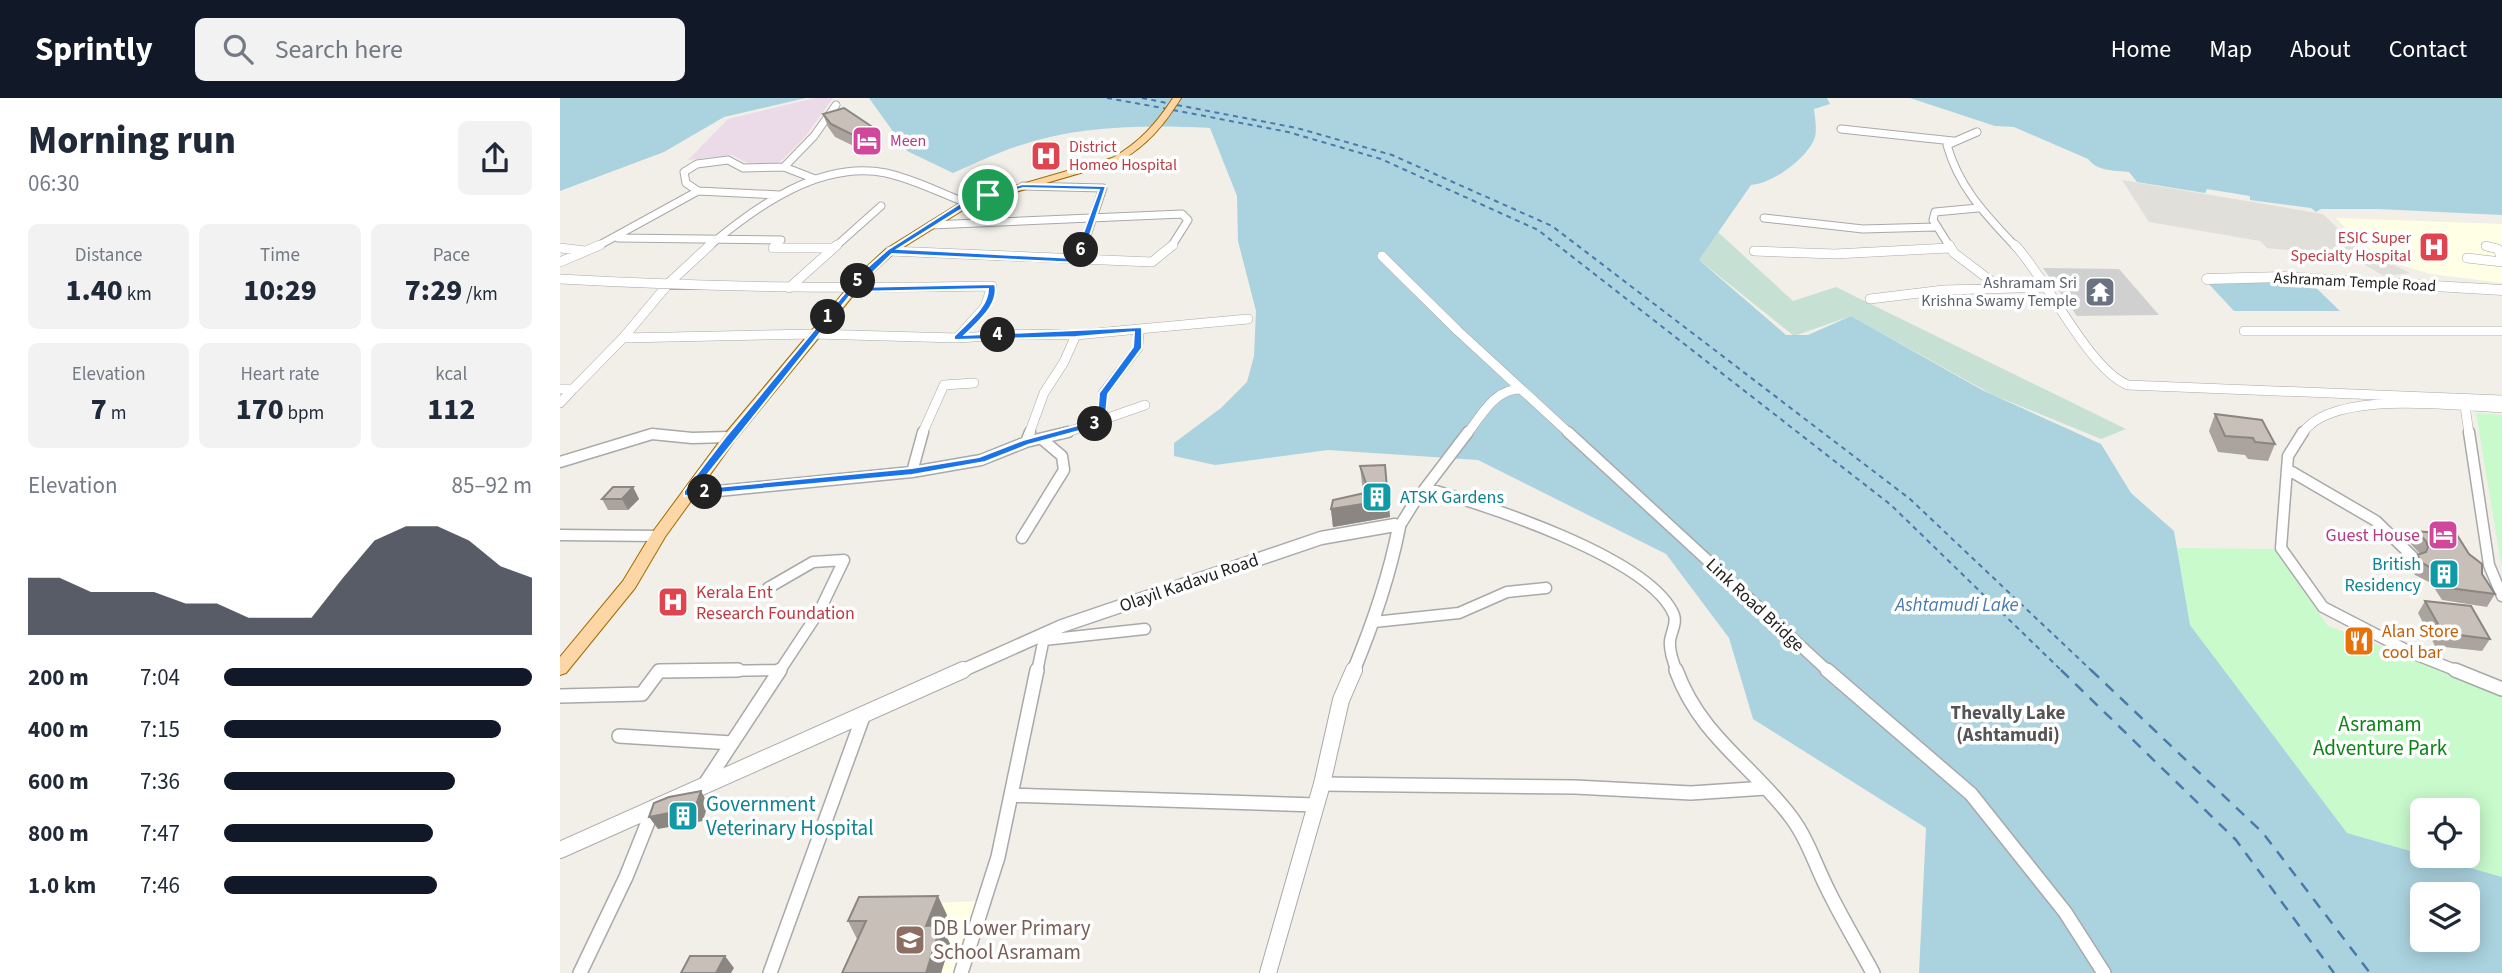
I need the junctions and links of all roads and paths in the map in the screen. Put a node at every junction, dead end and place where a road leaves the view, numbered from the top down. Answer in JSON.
{"nodes":[{"id":1,"x":1177,"y":98,"type":"edge"},
{"id":2,"x":836,"y":105,"type":"dead end"},
{"id":3,"x":1841,"y":129,"type":"dead end"},
{"id":4,"x":1977,"y":132,"type":"dead end"},
{"id":5,"x":1953,"y":141,"type":"junction"},
{"id":6,"x":784,"y":167,"type":"junction"},
{"id":7,"x":815,"y":179,"type":"junction"},
{"id":8,"x":1023,"y":186,"type":"junction"},
{"id":9,"x":698,"y":191,"type":"junction"},
{"id":10,"x":780,"y":195,"type":"junction"},
{"id":11,"x":967,"y":203,"type":"junction"},
{"id":12,"x":881,"y":206,"type":"dead end"},
{"id":13,"x":1978,"y":208,"type":"junction"},
{"id":14,"x":1764,"y":218,"type":"dead end"},
{"id":15,"x":1091,"y":220,"type":"junction"},
{"id":16,"x":931,"y":225,"type":"junction"},
{"id":17,"x":1936,"y":227,"type":"junction"},
{"id":18,"x":616,"y":238,"type":"junction"},
{"id":19,"x":717,"y":241,"type":"junction"},
{"id":20,"x":2486,"y":246,"type":"dead end"},
{"id":21,"x":560,"y":248,"type":"edge"},
{"id":22,"x":832,"y":248,"type":"junction"},
{"id":23,"x":1949,"y":248,"type":"junction"},
{"id":24,"x":588,"y":251,"type":"junction"},
{"id":25,"x":890,"y":251,"type":"junction"},
{"id":26,"x":1754,"y":251,"type":"dead end"},
{"id":27,"x":1382,"y":256,"type":"dead end"},
{"id":28,"x":2467,"y":258,"type":"dead end"},
{"id":29,"x":1078,"y":261,"type":"junction"},
{"id":30,"x":2502,"y":261,"type":"edge"},
{"id":31,"x":560,"y":262,"type":"edge"},
{"id":32,"x":2432,"y":278,"type":"junction"},
{"id":33,"x":560,"y":279,"type":"edge"},
{"id":34,"x":2207,"y":279,"type":"dead end"},
{"id":35,"x":2398,"y":284,"type":"junction"},
{"id":36,"x":666,"y":285,"type":"junction"},
{"id":37,"x":1999,"y":286,"type":"junction"},
{"id":38,"x":2047,"y":287,"type":"junction"},
{"id":39,"x":2444,"y":287,"type":"junction"},
{"id":40,"x":789,"y":288,"type":"junction"},
{"id":41,"x":851,"y":289,"type":"junction"},
{"id":42,"x":2500,"y":293,"type":"edge"},
{"id":43,"x":1870,"y":299,"type":"dead end"},
{"id":44,"x":1248,"y":319,"type":"dead end"},
{"id":45,"x":1139,"y":329,"type":"junction"},
{"id":46,"x":2244,"y":331,"type":"dead end"},
{"id":47,"x":2502,"y":331,"type":"edge"},
{"id":48,"x":814,"y":334,"type":"junction"},
{"id":49,"x":1076,"y":335,"type":"junction"},
{"id":50,"x":624,"y":338,"type":"junction"},
{"id":51,"x":957,"y":338,"type":"junction"},
{"id":52,"x":974,"y":383,"type":"dead end"},
{"id":53,"x":560,"y":389,"type":"edge"},
{"id":54,"x":573,"y":389,"type":"junction"},
{"id":55,"x":1521,"y":389,"type":"junction"},
{"id":56,"x":2502,"y":400,"type":"edge"},
{"id":57,"x":560,"y":403,"type":"edge"},
{"id":58,"x":1144,"y":405,"type":"dead end"},
{"id":59,"x":2465,"y":406,"type":"junction"},
{"id":60,"x":2502,"y":408,"type":"edge"},
{"id":61,"x":1102,"y":422,"type":"junction"},
{"id":62,"x":730,"y":437,"type":"junction"},
{"id":63,"x":1042,"y":440,"type":"junction"},
{"id":64,"x":1027,"y":442,"type":"junction"},
{"id":65,"x":560,"y":462,"type":"edge"},
{"id":66,"x":2287,"y":469,"type":"junction"},
{"id":67,"x":912,"y":472,"type":"junction"},
{"id":68,"x":1426,"y":488,"type":"junction"},
{"id":69,"x":688,"y":494,"type":"junction"},
{"id":70,"x":1399,"y":527,"type":"junction"},
{"id":71,"x":560,"y":535,"type":"edge"},
{"id":72,"x":658,"y":537,"type":"junction"},
{"id":73,"x":1022,"y":538,"type":"dead end"},
{"id":74,"x":2414,"y":558,"type":"edge"},
{"id":75,"x":768,"y":587,"type":"dead end"},
{"id":76,"x":1546,"y":588,"type":"dead end"},
{"id":77,"x":2502,"y":596,"type":"edge"},
{"id":78,"x":1374,"y":622,"type":"junction"},
{"id":79,"x":1145,"y":629,"type":"dead end"},
{"id":80,"x":1044,"y":636,"type":"junction"},
{"id":81,"x":560,"y":669,"type":"edge"},
{"id":82,"x":781,"y":670,"type":"junction"},
{"id":83,"x":2502,"y":688,"type":"edge"},
{"id":84,"x":560,"y":696,"type":"edge"},
{"id":85,"x":864,"y":714,"type":"junction"},
{"id":86,"x":619,"y":736,"type":"dead end"},
{"id":87,"x":732,"y":743,"type":"junction"},
{"id":88,"x":705,"y":784,"type":"junction"},
{"id":89,"x":1322,"y":784,"type":"junction"},
{"id":90,"x":1766,"y":788,"type":"junction"},
{"id":91,"x":1011,"y":795,"type":"junction"},
{"id":92,"x":1316,"y":805,"type":"junction"},
{"id":93,"x":654,"y":807,"type":"junction"},
{"id":94,"x":560,"y":850,"type":"edge"},
{"id":95,"x":580,"y":973,"type":"edge"},
{"id":96,"x":770,"y":973,"type":"edge"},
{"id":97,"x":961,"y":973,"type":"edge"},
{"id":98,"x":1268,"y":973,"type":"edge"},
{"id":99,"x":1873,"y":973,"type":"edge"},
{"id":100,"x":2104,"y":973,"type":"edge"}],
"edges":[{"from":1,"to":8,"type":"main road"},
{"from":2,"to":6,"type":"street"},
{"from":3,"to":5,"type":"street"},
{"from":4,"to":5,"type":"street"},
{"from":5,"to":13,"type":"street"},
{"from":6,"to":7,"type":"street"},
{"from":6,"to":9,"type":"street"},
{"from":7,"to":10,"type":"street"},
{"from":7,"to":11,"type":"street"},
{"from":8,"to":11,"type":"main road"},
{"from":8,"to":15,"type":"street"},
{"from":9,"to":10,"type":"street"},
{"from":9,"to":18,"type":"street"},
{"from":10,"to":19,"type":"street"},
{"from":11,"to":16,"type":"main road"},
{"from":12,"to":22,"type":"street"},
{"from":13,"to":17,"type":"street"},
{"from":13,"to":38,"type":"street"},
{"from":14,"to":17,"type":"street"},
{"from":15,"to":16,"type":"street"},
{"from":15,"to":29,"type":"street"},
{"from":15,"to":29,"type":"street"},
{"from":16,"to":25,"type":"main road"},
{"from":17,"to":23,"type":"street"},
{"from":18,"to":19,"type":"street"},
{"from":18,"to":24,"type":"street"},
{"from":19,"to":22,"type":"street"},
{"from":19,"to":36,"type":"street"},
{"from":20,"to":30,"type":"street"},
{"from":21,"to":24,"type":"street"},
{"from":22,"to":40,"type":"street"},
{"from":23,"to":26,"type":"street"},
{"from":23,"to":37,"type":"street"},
{"from":24,"to":31,"type":"street"},
{"from":25,"to":29,"type":"street"},
{"from":25,"to":41,"type":"main road"},
{"from":27,"to":55,"type":"street","name":"Link Road Bridge"},
{"from":28,"to":30,"type":"street"},
{"from":32,"to":35,"type":"street"},
{"from":32,"to":39,"type":"street"},
{"from":32,"to":42,"type":"street"},
{"from":33,"to":36,"type":"street"},
{"from":34,"to":35,"type":"street","name":"Ashramam Temple Road"},
{"from":35,"to":39,"type":"street","name":"Ashramam Temple Road"},
{"from":36,"to":40,"type":"street"},
{"from":36,"to":50,"type":"street"},
{"from":37,"to":38,"type":"street"},
{"from":37,"to":43,"type":"street"},
{"from":38,"to":56,"type":"street"},
{"from":39,"to":42,"type":"street","name":"Ashramam Temple Road"},
{"from":40,"to":41,"type":"street"},
{"from":41,"to":48,"type":"main road"},
{"from":41,"to":51,"type":"street"},
{"from":44,"to":45,"type":"street"},
{"from":45,"to":49,"type":"street"},
{"from":45,"to":61,"type":"street"},
{"from":46,"to":47,"type":"street"},
{"from":48,"to":50,"type":"street"},
{"from":48,"to":51,"type":"street"},
{"from":48,"to":62,"type":"main road"},
{"from":49,"to":51,"type":"street"},
{"from":49,"to":64,"type":"street"},
{"from":50,"to":54,"type":"street"},
{"from":52,"to":67,"type":"street"},
{"from":53,"to":54,"type":"street"},
{"from":54,"to":57,"type":"street"},
{"from":55,"to":68,"type":"street"},
{"from":55,"to":100,"type":"street","name":"Link Road Bridge"},
{"from":58,"to":61,"type":"street"},
{"from":59,"to":60,"type":"street"},
{"from":59,"to":66,"type":"street"},
{"from":59,"to":77,"type":"street"},
{"from":61,"to":63,"type":"street"},
{"from":62,"to":65,"type":"street"},
{"from":62,"to":69,"type":"main road"},
{"from":63,"to":64,"type":"street"},
{"from":63,"to":73,"type":"street"},
{"from":64,"to":67,"type":"street"},
{"from":66,"to":74,"type":"street"},
{"from":66,"to":83,"type":"street"},
{"from":67,"to":69,"type":"street"},
{"from":68,"to":70,"type":"street"},
{"from":68,"to":90,"type":"street"},
{"from":69,"to":72,"type":"main road"},
{"from":70,"to":78,"type":"street"},
{"from":70,"to":80,"type":"street","name":"Olayil Kadavu Road"},
{"from":71,"to":72,"type":"street"},
{"from":72,"to":81,"type":"main road"},
{"from":75,"to":82,"type":"street"},
{"from":76,"to":78,"type":"street"},
{"from":78,"to":89,"type":"street"},
{"from":79,"to":80,"type":"street"},
{"from":80,"to":85,"type":"street","name":"Olayil Kadavu Road"},
{"from":80,"to":91,"type":"street"},
{"from":82,"to":84,"type":"street"},
{"from":82,"to":87,"type":"street"},
{"from":85,"to":88,"type":"street","name":"Olayil Kadavu Road"},
{"from":85,"to":96,"type":"street"},
{"from":86,"to":87,"type":"street"},
{"from":87,"to":88,"type":"street"},
{"from":88,"to":93,"type":"street","name":"Olayil Kadavu Road"},
{"from":89,"to":90,"type":"street"},
{"from":89,"to":92,"type":"street"},
{"from":90,"to":99,"type":"street"},
{"from":91,"to":92,"type":"street"},
{"from":91,"to":97,"type":"street"},
{"from":92,"to":98,"type":"street"},
{"from":93,"to":94,"type":"street","name":"Olayil Kadavu Road"},
{"from":93,"to":95,"type":"street"}]}
